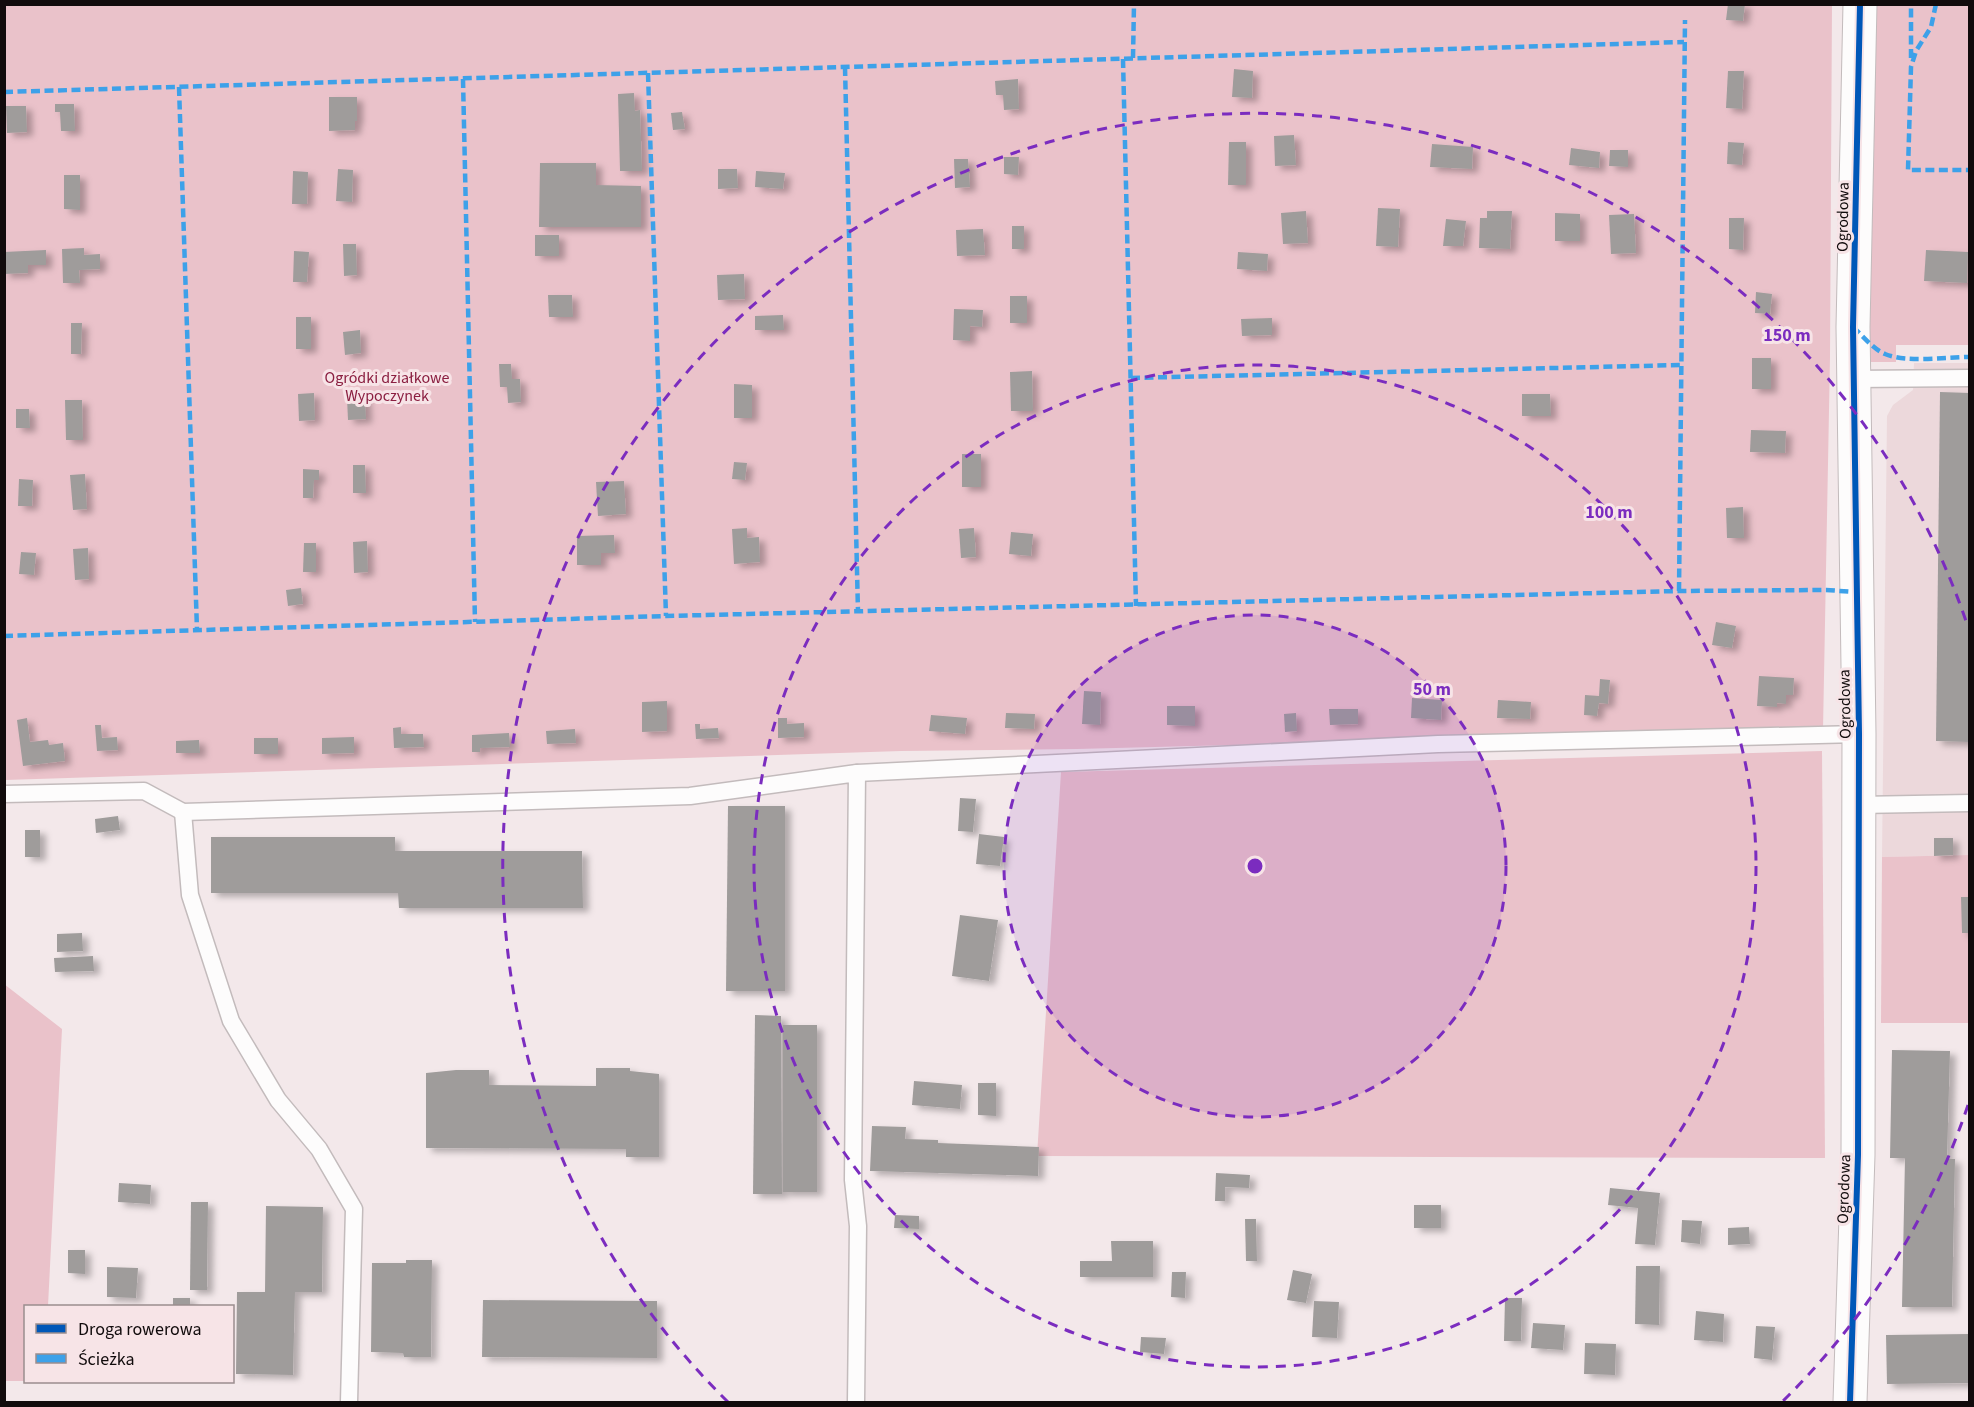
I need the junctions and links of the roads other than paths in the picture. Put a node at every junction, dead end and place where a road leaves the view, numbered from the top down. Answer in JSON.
{"nodes":[{"id":1,"x":1860,"y":4,"type":"edge"},
{"id":2,"x":1970,"y":378,"type":"edge"},
{"id":3,"x":1854,"y":379,"type":"junction"},
{"id":4,"x":1859,"y":734,"type":"junction"},
{"id":5,"x":856,"y":773,"type":"junction"},
{"id":6,"x":4,"y":794,"type":"edge"},
{"id":7,"x":1970,"y":803,"type":"edge"},
{"id":8,"x":1859,"y":805,"type":"junction"},
{"id":9,"x":183,"y":813,"type":"junction"},
{"id":10,"x":349,"y":1402,"type":"edge"},
{"id":11,"x":856,"y":1402,"type":"edge"},
{"id":12,"x":1850,"y":1402,"type":"edge"}],
"edges":[{"from":1,"to":3,"type":"street","name":"Ogrodowa"},
{"from":2,"to":3,"type":"lane"},
{"from":3,"to":4,"type":"street","name":"Ogrodowa"},
{"from":4,"to":5,"type":"lane"},
{"from":4,"to":8,"type":"street","name":"Ogrodowa"},
{"from":5,"to":9,"type":"lane"},
{"from":5,"to":11,"type":"lane"},
{"from":6,"to":9,"type":"lane"},
{"from":7,"to":8,"type":"lane"},
{"from":8,"to":12,"type":"street","name":"Ogrodowa"},
{"from":9,"to":10,"type":"lane"}]}
